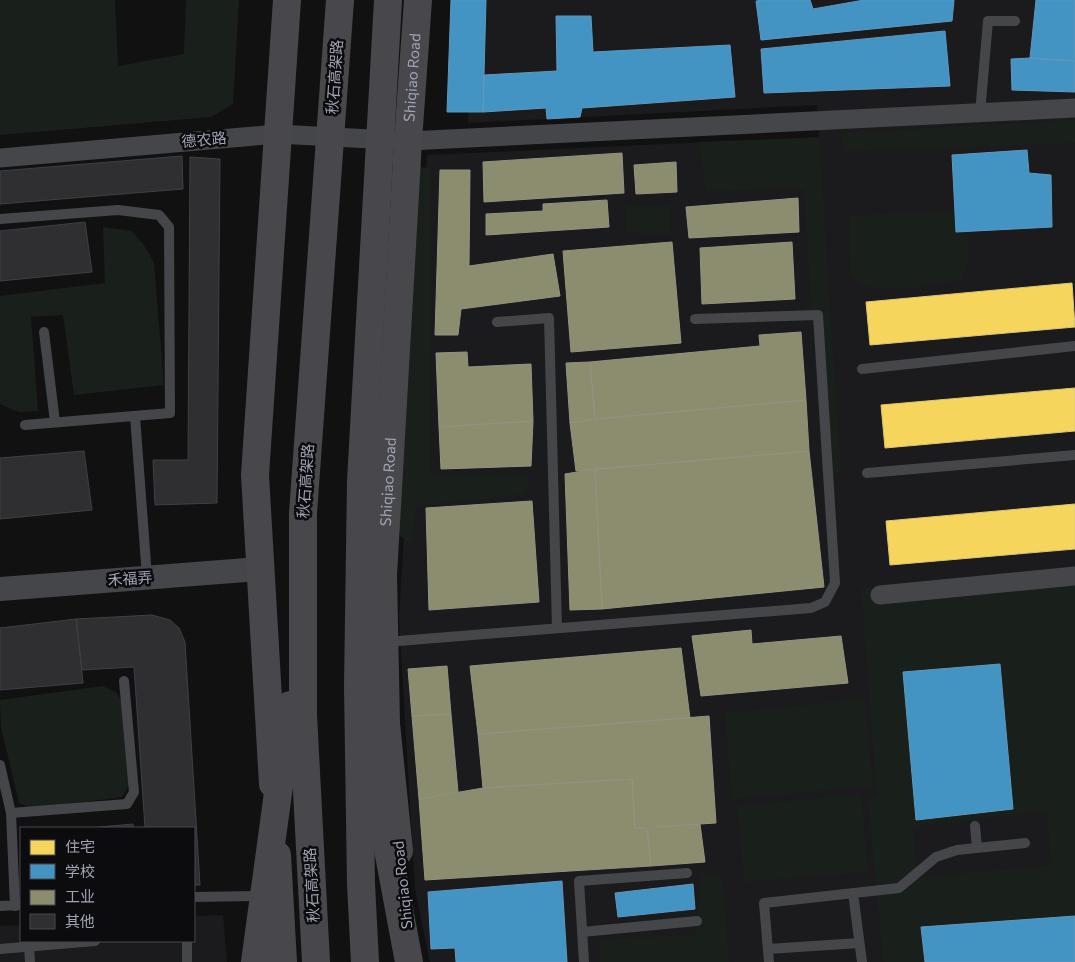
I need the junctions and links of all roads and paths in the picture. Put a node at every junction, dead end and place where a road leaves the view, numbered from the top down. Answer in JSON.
{"nodes":[{"id":1,"x":287,"y":0,"type":"edge"},
{"id":2,"x":340,"y":0,"type":"edge"},
{"id":3,"x":388,"y":0,"type":"edge"},
{"id":4,"x":418,"y":0,"type":"edge"},
{"id":5,"x":1015,"y":21,"type":"dead end"},
{"id":6,"x":1075,"y":108,"type":"edge"},
{"id":7,"x":980,"y":113,"type":"junction"},
{"id":8,"x":278,"y":134,"type":"junction"},
{"id":9,"x":408,"y":142,"type":"junction"},
{"id":10,"x":0,"y":158,"type":"edge"},
{"id":11,"x":0,"y":219,"type":"edge"},
{"id":12,"x":695,"y":319,"type":"dead end"},
{"id":13,"x":497,"y":322,"type":"dead end"},
{"id":14,"x":44,"y":332,"type":"dead end"},
{"id":15,"x":1075,"y":346,"type":"edge"},
{"id":16,"x":862,"y":369,"type":"dead end"},
{"id":17,"x":134,"y":416,"type":"junction"},
{"id":18,"x":55,"y":422,"type":"junction"},
{"id":19,"x":25,"y":425,"type":"dead end"},
{"id":20,"x":1075,"y":455,"type":"edge"},
{"id":21,"x":867,"y":473,"type":"dead end"},
{"id":22,"x":260,"y":569,"type":"junction"},
{"id":23,"x":1075,"y":576,"type":"edge"},
{"id":24,"x":147,"y":577,"type":"junction"},
{"id":25,"x":0,"y":589,"type":"edge"},
{"id":26,"x":880,"y":594,"type":"dead end"},
{"id":27,"x":302,"y":617,"type":"junction"},
{"id":28,"x":557,"y":628,"type":"junction"},
{"id":29,"x":385,"y":642,"type":"junction"},
{"id":30,"x":124,"y":681,"type":"dead end"},
{"id":31,"x":358,"y":687,"type":"junction"},
{"id":32,"x":0,"y":765,"type":"edge"},
{"id":33,"x":11,"y":813,"type":"junction"},
{"id":34,"x":975,"y":826,"type":"dead end"},
{"id":35,"x":1025,"y":843,"type":"dead end"},
{"id":36,"x":977,"y":848,"type":"junction"},
{"id":37,"x":687,"y":873,"type":"dead end"},
{"id":38,"x":853,"y":893,"type":"junction"},
{"id":39,"x":195,"y":897,"type":"edge"},
{"id":40,"x":279,"y":897,"type":"junction"},
{"id":41,"x":0,"y":906,"type":"edge"},
{"id":42,"x":18,"y":906,"type":"edge"},
{"id":43,"x":697,"y":921,"type":"dead end"},
{"id":44,"x":582,"y":932,"type":"junction"},
{"id":45,"x":82,"y":942,"type":"edge"},
{"id":46,"x":187,"y":942,"type":"edge"},
{"id":47,"x":859,"y":943,"type":"junction"},
{"id":48,"x":29,"y":946,"type":"junction"},
{"id":49,"x":0,"y":949,"type":"edge"},
{"id":50,"x":768,"y":949,"type":"junction"},
{"id":51,"x":30,"y":962,"type":"edge"},
{"id":52,"x":187,"y":962,"type":"edge"},
{"id":53,"x":255,"y":962,"type":"edge"},
{"id":54,"x":283,"y":962,"type":"edge"},
{"id":55,"x":316,"y":962,"type":"edge"},
{"id":56,"x":365,"y":962,"type":"edge"},
{"id":57,"x":409,"y":962,"type":"edge"},
{"id":58,"x":584,"y":962,"type":"edge"},
{"id":59,"x":769,"y":962,"type":"edge"},
{"id":60,"x":862,"y":962,"type":"edge"}],
"edges":[{"from":1,"to":8,"type":"main road"},
{"from":2,"to":27,"type":"main road","name":"秋石高架路","bridge":true},
{"from":3,"to":31,"type":"main road","bridge":true},
{"from":4,"to":9,"type":"main road","name":"Shiqiao Road"},
{"from":5,"to":7,"type":"lane"},
{"from":6,"to":7,"type":"street","name":"德农路"},
{"from":7,"to":9,"type":"street","name":"德农路"},
{"from":8,"to":9,"type":"street","name":"德农路"},
{"from":8,"to":10,"type":"street","name":"德农路"},
{"from":8,"to":22,"type":"main road"},
{"from":9,"to":29,"type":"main road","name":"Shiqiao Road"},
{"from":11,"to":17,"type":"lane"},
{"from":12,"to":28,"type":"lane"},
{"from":13,"to":28,"type":"lane"},
{"from":14,"to":18,"type":"lane"},
{"from":15,"to":16,"type":"lane"},
{"from":17,"to":18,"type":"lane"},
{"from":17,"to":24,"type":"lane"},
{"from":18,"to":19,"type":"lane"},
{"from":20,"to":21,"type":"lane"},
{"from":22,"to":24,"type":"street","name":"禾福弄"},
{"from":22,"to":40,"type":"main road"},
{"from":23,"to":26,"type":"street"},
{"from":24,"to":25,"type":"street","name":"禾福弄"},
{"from":27,"to":53,"type":"main road","bridge":true},
{"from":27,"to":55,"type":"main road","name":"秋石高架路","bridge":true},
{"from":28,"to":29,"type":"lane"},
{"from":29,"to":57,"type":"main road","name":"Shiqiao Road"},
{"from":30,"to":33,"type":"lane"},
{"from":31,"to":56,"type":"main road","bridge":true},
{"from":31,"to":57,"type":"main road","bridge":true},
{"from":32,"to":33,"type":"lane"},
{"from":33,"to":42,"type":"lane"},
{"from":34,"to":36,"type":"lane"},
{"from":35,"to":36,"type":"lane"},
{"from":36,"to":38,"type":"lane"},
{"from":37,"to":44,"type":"lane"},
{"from":38,"to":47,"type":"lane"},
{"from":38,"to":50,"type":"lane"},
{"from":39,"to":40,"type":"lane"},
{"from":40,"to":54,"type":"main road"},
{"from":41,"to":42,"type":"lane"},
{"from":43,"to":44,"type":"lane"},
{"from":44,"to":58,"type":"lane"},
{"from":45,"to":48,"type":"lane"},
{"from":46,"to":52,"type":"lane"},
{"from":47,"to":50,"type":"lane"},
{"from":47,"to":60,"type":"lane"},
{"from":48,"to":49,"type":"lane"},
{"from":48,"to":51,"type":"lane"},
{"from":50,"to":59,"type":"lane"}]}
